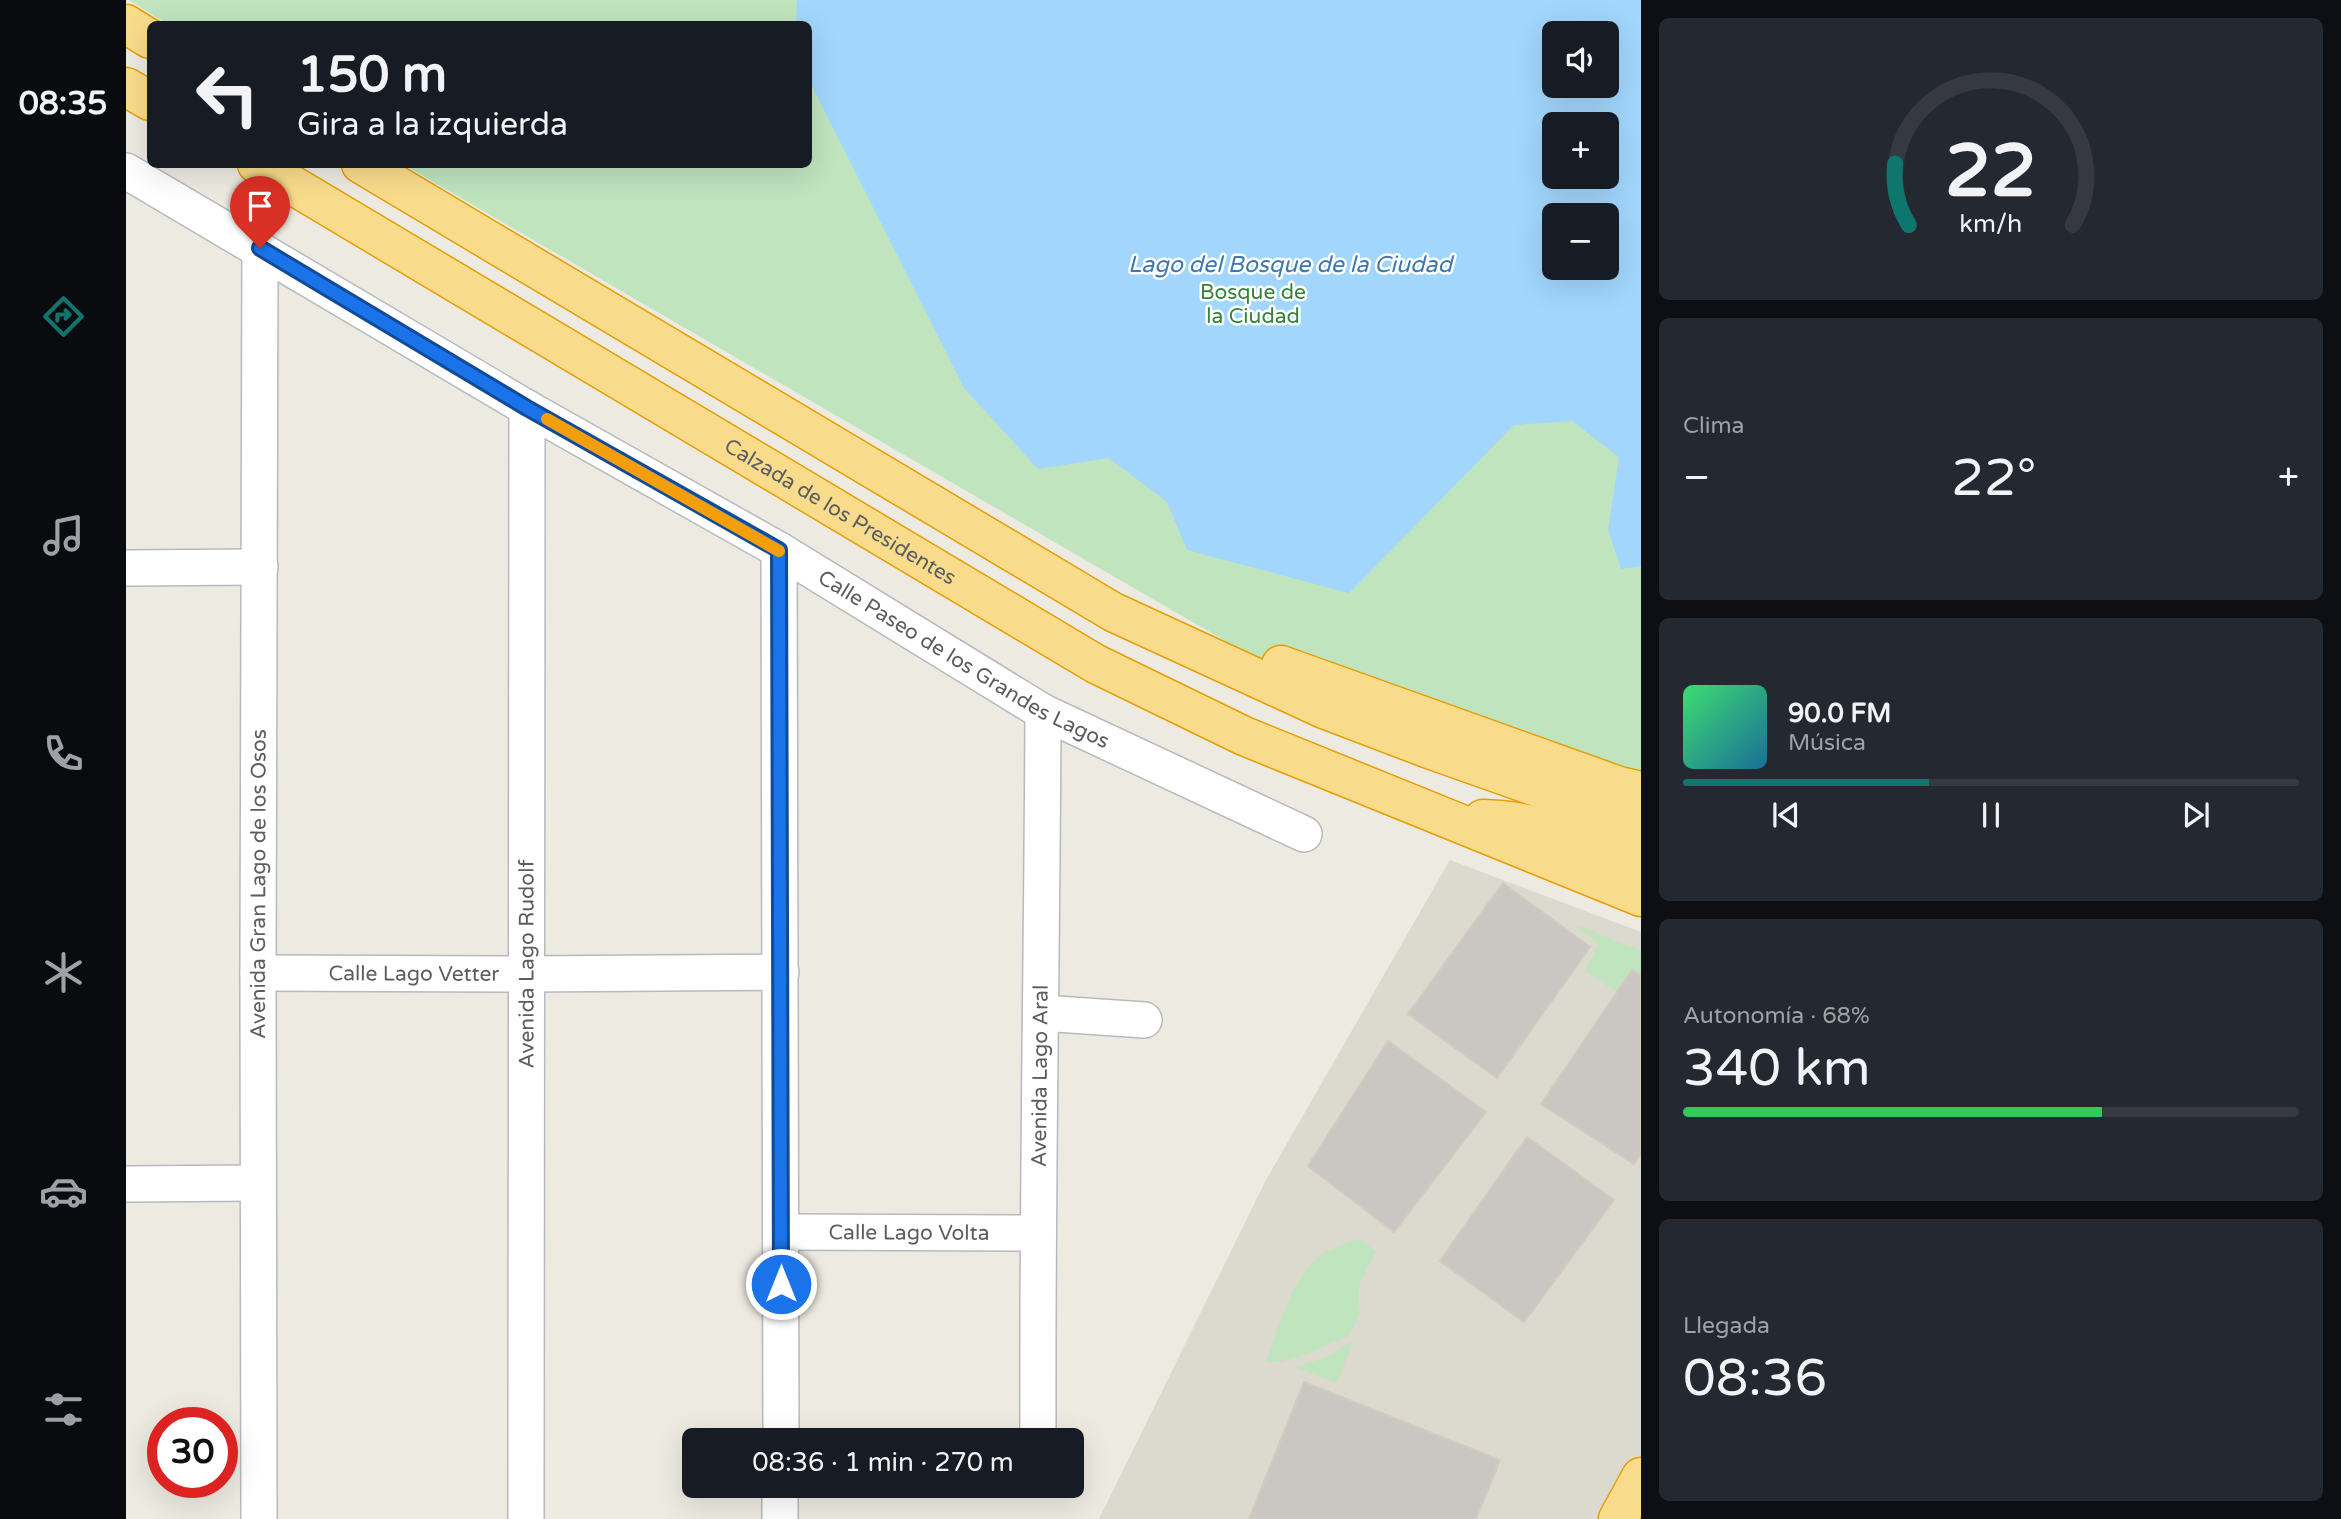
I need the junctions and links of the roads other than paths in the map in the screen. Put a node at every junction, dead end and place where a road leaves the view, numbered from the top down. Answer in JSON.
{"nodes":[{"id":1,"x":126,"y":24,"type":"edge"},
{"id":2,"x":147,"y":37,"type":"edge"},
{"id":3,"x":126,"y":87,"type":"edge"},
{"id":4,"x":147,"y":100,"type":"edge"},
{"id":5,"x":264,"y":168,"type":"edge"},
{"id":6,"x":368,"y":168,"type":"edge"},
{"id":7,"x":126,"y":171,"type":"edge"},
{"id":8,"x":260,"y":248,"type":"junction"},
{"id":9,"x":527,"y":408,"type":"junction"},
{"id":10,"x":779,"y":550,"type":"junction"},
{"id":11,"x":260,"y":567,"type":"junction"},
{"id":12,"x":126,"y":568,"type":"edge"},
{"id":13,"x":1128,"y":620,"type":"junction"},
{"id":14,"x":1043,"y":712,"type":"junction"},
{"id":15,"x":1641,"y":791,"type":"edge"},
{"id":16,"x":1446,"y":819,"type":"junction"},
{"id":17,"x":1641,"y":824,"type":"edge"},
{"id":18,"x":1304,"y":834,"type":"dead end"},
{"id":19,"x":1641,"y":861,"type":"edge"},
{"id":20,"x":1641,"y":897,"type":"edge"},
{"id":21,"x":781,"y":972,"type":"junction"},
{"id":22,"x":258,"y":973,"type":"junction"},
{"id":23,"x":526,"y":974,"type":"junction"},
{"id":24,"x":1042,"y":1013,"type":"junction"},
{"id":25,"x":1144,"y":1020,"type":"dead end"},
{"id":26,"x":258,"y":1183,"type":"junction"},
{"id":27,"x":126,"y":1184,"type":"edge"},
{"id":28,"x":781,"y":1232,"type":"junction"},
{"id":29,"x":1038,"y":1233,"type":"junction"},
{"id":30,"x":780,"y":1428,"type":"edge"},
{"id":31,"x":1038,"y":1428,"type":"edge"},
{"id":32,"x":1641,"y":1477,"type":"edge"},
{"id":33,"x":780,"y":1498,"type":"edge"},
{"id":34,"x":260,"y":1519,"type":"edge"},
{"id":35,"x":526,"y":1519,"type":"edge"},
{"id":36,"x":780,"y":1519,"type":"edge"},
{"id":37,"x":1618,"y":1519,"type":"edge"}],
"edges":[{"from":1,"to":2,"type":"highway"},
{"from":3,"to":4,"type":"highway"},
{"from":5,"to":16,"type":"highway","name":"Calzada de los Presidentes"},
{"from":6,"to":13,"type":"highway"},
{"from":7,"to":8,"type":"street","name":"Calle Paseo de los Grandes Lagos"},
{"from":8,"to":9,"type":"street","name":"Calle Paseo de los Grandes Lagos"},
{"from":8,"to":11,"type":"street","name":"Avenida Gran Lago de los Osos"},
{"from":9,"to":10,"type":"street","name":"Calle Paseo de los Grandes Lagos"},
{"from":9,"to":23,"type":"street","name":"Avenida Lago Rudolf"},
{"from":10,"to":14,"type":"street","name":"Calle Paseo de los Grandes Lagos"},
{"from":10,"to":21,"type":"street"},
{"from":11,"to":12,"type":"street"},
{"from":11,"to":22,"type":"street","name":"Avenida Gran Lago de los Osos"},
{"from":13,"to":15,"type":"highway"},
{"from":13,"to":17,"type":"highway"},
{"from":14,"to":18,"type":"street","name":"Calle Paseo de los Grandes Lagos"},
{"from":14,"to":24,"type":"street","name":"Avenida Lago Aral"},
{"from":16,"to":19,"type":"highway"},
{"from":16,"to":20,"type":"highway","name":"Calzada de los Presidentes"},
{"from":21,"to":23,"type":"street","name":"Calle Lago Vetter"},
{"from":21,"to":28,"type":"street"},
{"from":22,"to":23,"type":"street","name":"Calle Lago Vetter"},
{"from":22,"to":26,"type":"street","name":"Avenida Gran Lago de los Osos"},
{"from":23,"to":35,"type":"street","name":"Avenida Lago Rudolf"},
{"from":24,"to":25,"type":"street"},
{"from":24,"to":29,"type":"street","name":"Avenida Lago Aral"},
{"from":26,"to":27,"type":"street"},
{"from":26,"to":34,"type":"street","name":"Avenida Gran Lago de los Osos"},
{"from":28,"to":29,"type":"street","name":"Calle Lago Volta"},
{"from":28,"to":30,"type":"street"},
{"from":29,"to":31,"type":"street","name":"Avenida Lago Aral"},
{"from":32,"to":37,"type":"highway"},
{"from":33,"to":36,"type":"street"}]}
